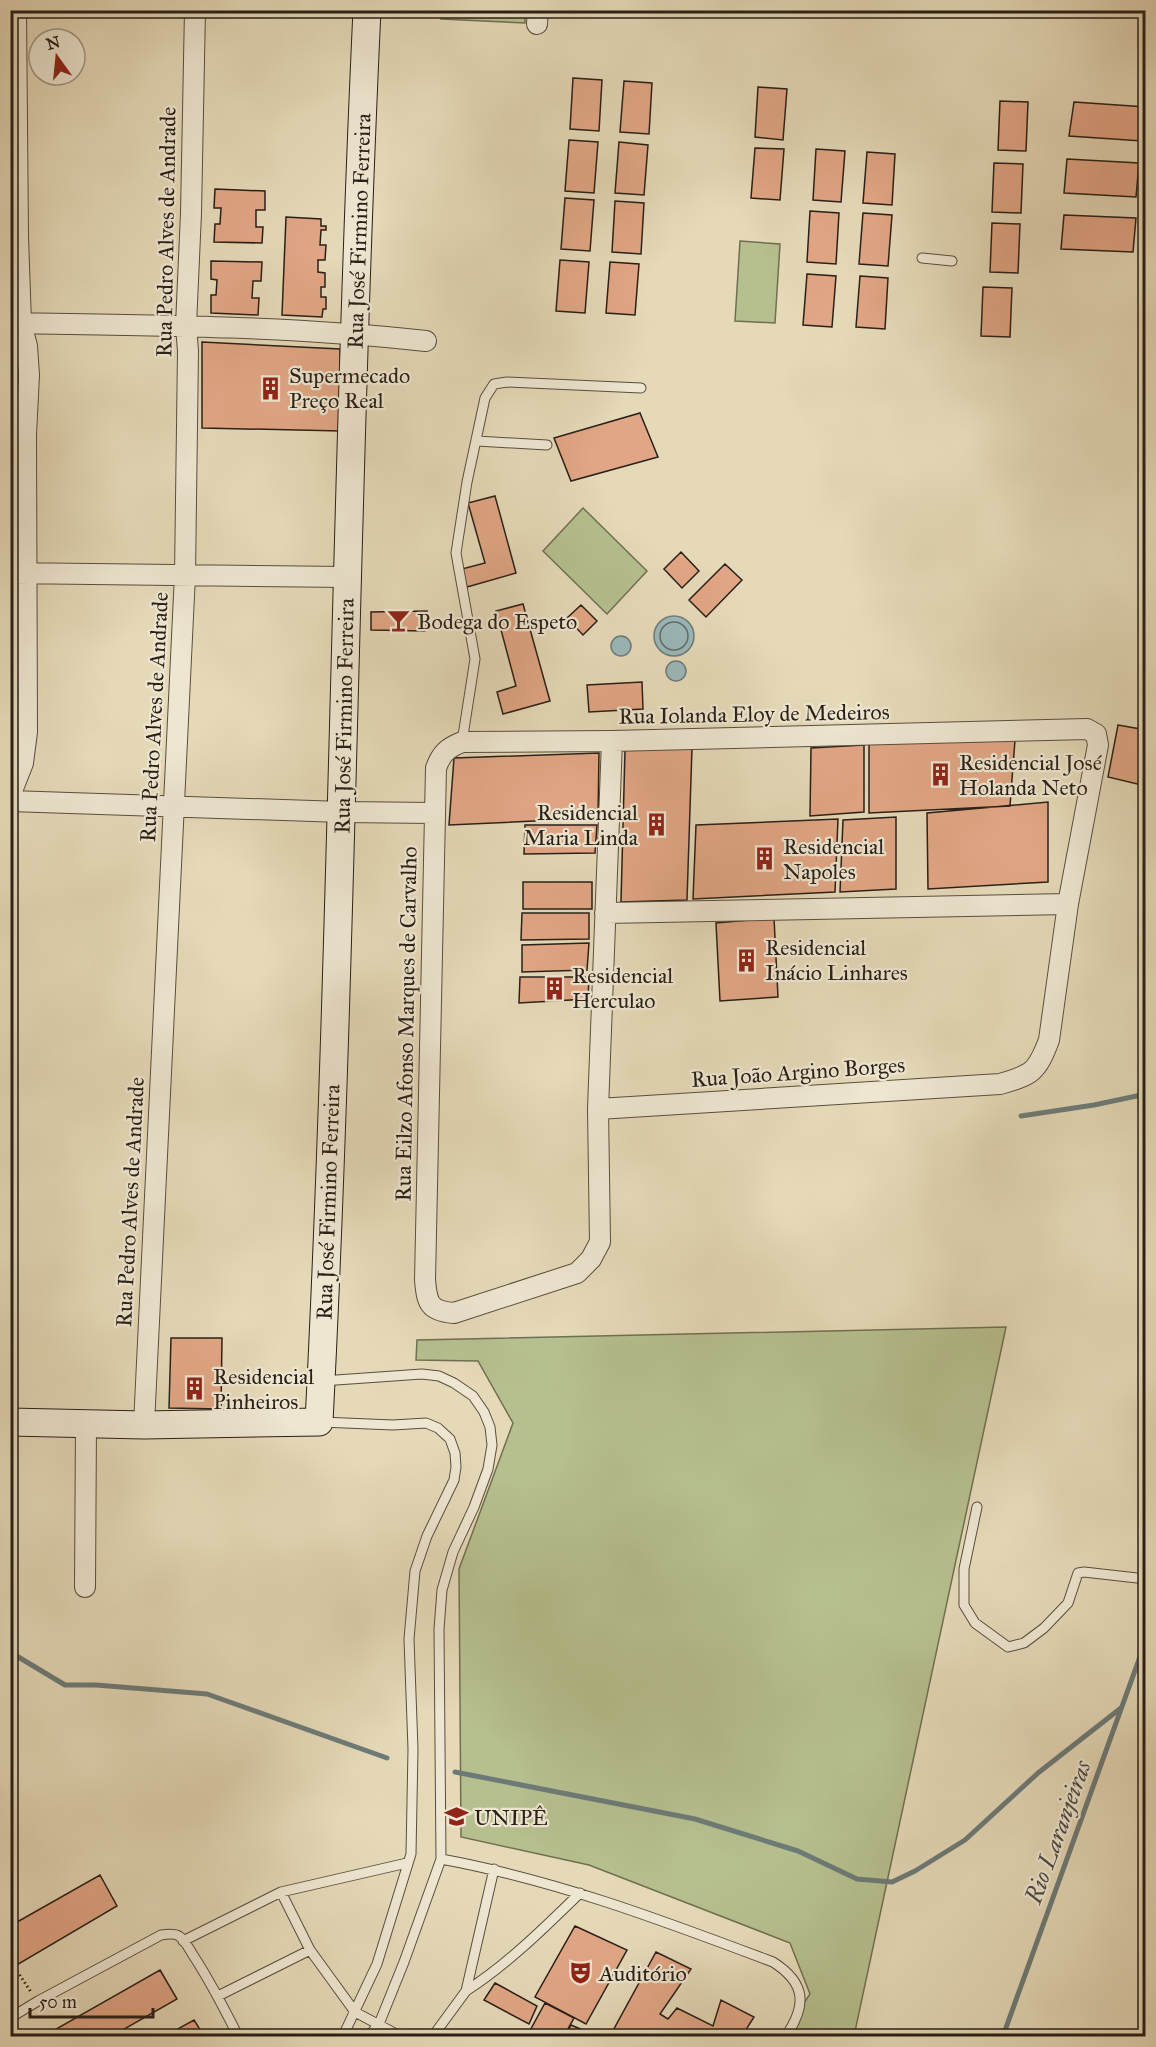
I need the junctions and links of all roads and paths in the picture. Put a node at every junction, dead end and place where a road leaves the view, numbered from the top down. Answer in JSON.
{"nodes":[{"id":1,"x":16,"y":10,"type":"edge"},
{"id":2,"x":195,"y":10,"type":"edge"},
{"id":3,"x":367,"y":10,"type":"edge"},
{"id":4,"x":922,"y":258,"type":"dead end"},
{"id":5,"x":951,"y":261,"type":"dead end"},
{"id":6,"x":16,"y":323,"type":"edge"},
{"id":7,"x":186,"y":326,"type":"junction"},
{"id":8,"x":356,"y":333,"type":"junction"},
{"id":9,"x":426,"y":341,"type":"dead end"},
{"id":10,"x":641,"y":388,"type":"dead end"},
{"id":11,"x":477,"y":441,"type":"junction"},
{"id":12,"x":548,"y":445,"type":"dead end"},
{"id":13,"x":18,"y":573,"type":"edge"},
{"id":14,"x":185,"y":574,"type":"junction"},
{"id":15,"x":347,"y":577,"type":"junction"},
{"id":16,"x":1087,"y":729,"type":"joint"},
{"id":17,"x":612,"y":741,"type":"junction"},
{"id":18,"x":462,"y":742,"type":"junction"},
{"id":19,"x":10,"y":795,"type":"edge"},
{"id":20,"x":10,"y":801,"type":"edge"},
{"id":21,"x":175,"y":806,"type":"junction"},
{"id":22,"x":342,"y":812,"type":"junction"},
{"id":23,"x":434,"y":813,"type":"junction"},
{"id":24,"x":1068,"y":904,"type":"junction"},
{"id":25,"x":605,"y":913,"type":"junction"},
{"id":26,"x":598,"y":1109,"type":"junction"},
{"id":27,"x":321,"y":1381,"type":"junction"},
{"id":28,"x":10,"y":1422,"type":"edge"},
{"id":29,"x":319,"y":1422,"type":"junction"},
{"id":30,"x":86,"y":1423,"type":"junction"},
{"id":31,"x":144,"y":1425,"type":"junction"},
{"id":32,"x":977,"y":1507,"type":"dead end"},
{"id":33,"x":1146,"y":1579,"type":"edge"},
{"id":34,"x":85,"y":1587,"type":"dead end"},
{"id":35,"x":441,"y":1858,"type":"junction"},
{"id":36,"x":407,"y":1863,"type":"junction"},
{"id":37,"x":494,"y":1869,"type":"junction"},
{"id":38,"x":281,"y":1892,"type":"junction"},
{"id":39,"x":580,"y":1893,"type":"junction"},
{"id":40,"x":183,"y":1941,"type":"junction"},
{"id":41,"x":310,"y":1950,"type":"junction"},
{"id":42,"x":466,"y":1991,"type":"junction"},
{"id":43,"x":218,"y":1996,"type":"junction"},
{"id":44,"x":355,"y":2012,"type":"junction"},
{"id":45,"x":10,"y":2018,"type":"edge"},
{"id":46,"x":379,"y":2024,"type":"junction"},
{"id":47,"x":238,"y":2037,"type":"edge"},
{"id":48,"x":343,"y":2037,"type":"edge"},
{"id":49,"x":369,"y":2037,"type":"edge"},
{"id":50,"x":400,"y":2037,"type":"edge"},
{"id":51,"x":433,"y":2037,"type":"edge"},
{"id":52,"x":786,"y":2037,"type":"edge"}],
"edges":[{"from":1,"to":6,"type":"street"},
{"from":2,"to":7,"type":"street","name":"Rua Pedro Alves de Andrade"},
{"from":3,"to":8,"type":"main road","name":"Rua José Firmino Ferreira"},
{"from":4,"to":5,"type":"lane"},
{"from":6,"to":7,"type":"street"},
{"from":6,"to":13,"type":"street"},
{"from":7,"to":8,"type":"street"},
{"from":7,"to":14,"type":"street","name":"Rua Pedro Alves de Andrade"},
{"from":8,"to":9,"type":"street"},
{"from":8,"to":15,"type":"main road","name":"Rua José Firmino Ferreira"},
{"from":10,"to":11,"type":"lane"},
{"from":11,"to":12,"type":"lane"},
{"from":11,"to":18,"type":"lane"},
{"from":13,"to":14,"type":"street"},
{"from":13,"to":19,"type":"street"},
{"from":14,"to":15,"type":"street"},
{"from":14,"to":21,"type":"street","name":"Rua Pedro Alves de Andrade"},
{"from":15,"to":22,"type":"main road","name":"Rua José Firmino Ferreira"},
{"from":16,"to":17,"type":"street","name":"Rua Iolanda Eloy de Medeiros"},
{"from":16,"to":24,"type":"street","name":"Rua João Argino Borges"},
{"from":17,"to":18,"type":"street","name":"Rua Iolanda Eloy de Medeiros"},
{"from":17,"to":25,"type":"street"},
{"from":18,"to":23,"type":"street","name":"Rua Eilzo Afonso Marques de Carvalho"},
{"from":20,"to":21,"type":"street"},
{"from":21,"to":22,"type":"street"},
{"from":21,"to":31,"type":"street","name":"Rua Pedro Alves de Andrade"},
{"from":22,"to":23,"type":"street"},
{"from":22,"to":27,"type":"main road","name":"Rua José Firmino Ferreira"},
{"from":23,"to":26,"type":"street","name":"Rua Eilzo Afonso Marques de Carvalho"},
{"from":24,"to":25,"type":"street"},
{"from":24,"to":26,"type":"street","name":"Rua João Argino Borges"},
{"from":25,"to":26,"type":"street"},
{"from":27,"to":29,"type":"main road","name":"Rua José Firmino Ferreira"},
{"from":27,"to":35,"type":"lane"},
{"from":28,"to":30,"type":"main road"},
{"from":29,"to":31,"type":"main road"},
{"from":29,"to":36,"type":"lane"},
{"from":30,"to":31,"type":"main road"},
{"from":30,"to":34,"type":"street"},
{"from":32,"to":33,"type":"lane"},
{"from":35,"to":37,"type":"lane"},
{"from":35,"to":46,"type":"lane"},
{"from":36,"to":38,"type":"lane"},
{"from":36,"to":44,"type":"lane"},
{"from":37,"to":39,"type":"lane"},
{"from":37,"to":42,"type":"lane"},
{"from":38,"to":40,"type":"lane"},
{"from":38,"to":41,"type":"lane"},
{"from":39,"to":42,"type":"lane"},
{"from":39,"to":52,"type":"lane"},
{"from":40,"to":43,"type":"lane"},
{"from":40,"to":45,"type":"lane"},
{"from":41,"to":43,"type":"lane"},
{"from":41,"to":44,"type":"lane"},
{"from":42,"to":51,"type":"lane"},
{"from":43,"to":47,"type":"lane"},
{"from":44,"to":46,"type":"lane"},
{"from":44,"to":48,"type":"lane"},
{"from":46,"to":49,"type":"lane"},
{"from":46,"to":50,"type":"lane"}]}
